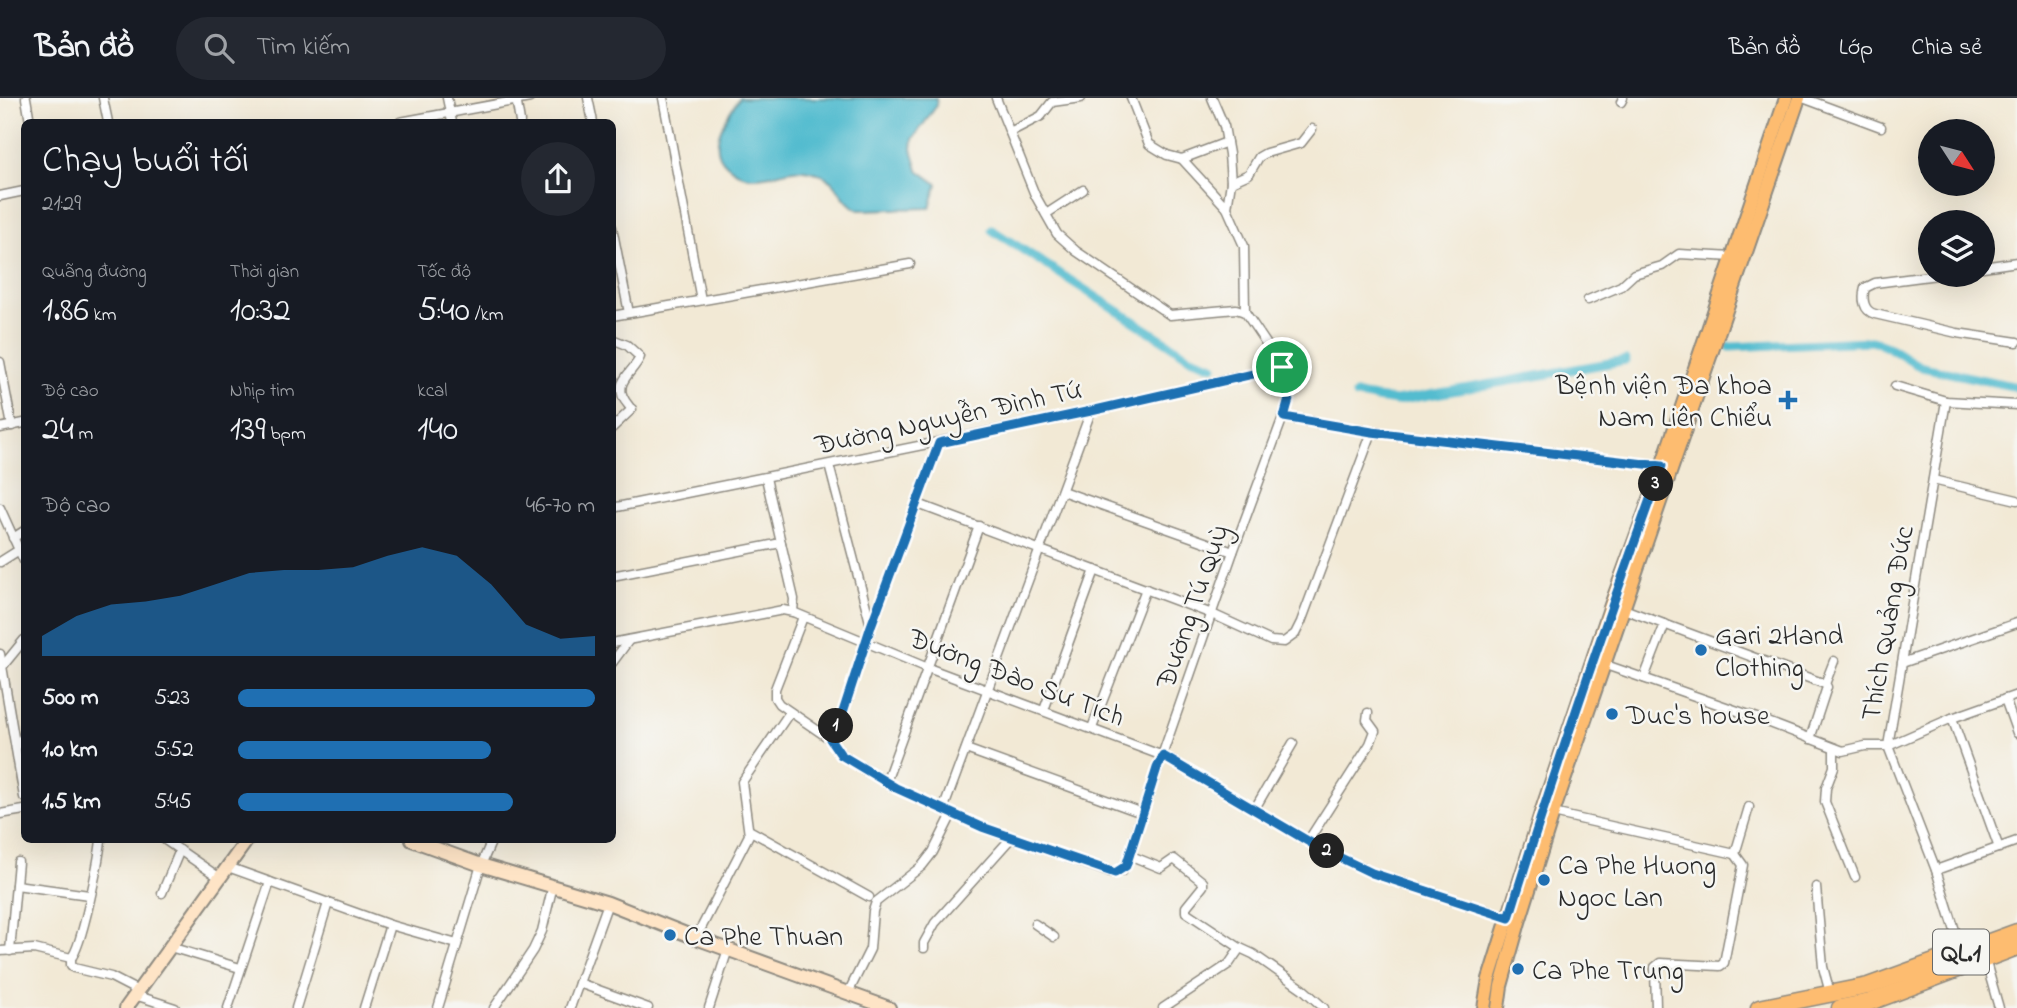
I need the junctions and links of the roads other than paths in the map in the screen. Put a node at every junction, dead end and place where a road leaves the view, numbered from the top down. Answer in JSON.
{"nodes":[{"id":1,"x":26,"y":98,"type":"edge"},
{"id":2,"x":103,"y":98,"type":"edge"},
{"id":3,"x":447,"y":98,"type":"edge"},
{"id":4,"x":530,"y":98,"type":"edge"},
{"id":5,"x":588,"y":98,"type":"edge"},
{"id":6,"x":663,"y":98,"type":"edge"},
{"id":7,"x":996,"y":98,"type":"edge"},
{"id":8,"x":1082,"y":98,"type":"edge"},
{"id":9,"x":1131,"y":98,"type":"edge"},
{"id":10,"x":1212,"y":98,"type":"edge"},
{"id":11,"x":1786,"y":98,"type":"edge"},
{"id":12,"x":1801,"y":98,"type":"edge"},
{"id":13,"x":516,"y":99,"type":"edge"},
{"id":14,"x":451,"y":118,"type":"edge"},
{"id":15,"x":30,"y":119,"type":"edge"},
{"id":16,"x":106,"y":119,"type":"edge"},
{"id":17,"x":519,"y":119,"type":"edge"},
{"id":18,"x":592,"y":119,"type":"edge"},
{"id":19,"x":1881,"y":127,"type":"dead end"},
{"id":20,"x":1312,"y":129,"type":"dead end"},
{"id":21,"x":1010,"y":132,"type":"junction"},
{"id":22,"x":1227,"y":142,"type":"junction"},
{"id":23,"x":1182,"y":159,"type":"junction"},
{"id":24,"x":1231,"y":183,"type":"junction"},
{"id":25,"x":1083,"y":190,"type":"dead end"},
{"id":26,"x":21,"y":192,"type":"edge"},
{"id":27,"x":0,"y":196,"type":"edge"},
{"id":28,"x":1227,"y":208,"type":"junction"},
{"id":29,"x":1046,"y":214,"type":"junction"},
{"id":30,"x":616,"y":247,"type":"edge"},
{"id":31,"x":1732,"y":257,"type":"junction"},
{"id":32,"x":2017,"y":262,"type":"edge"},
{"id":33,"x":910,"y":264,"type":"dead end"},
{"id":34,"x":1995,"y":265,"type":"edge"},
{"id":35,"x":1918,"y":278,"type":"edge"},
{"id":36,"x":701,"y":300,"type":"junction"},
{"id":37,"x":1588,"y":300,"type":"dead end"},
{"id":38,"x":1245,"y":312,"type":"junction"},
{"id":39,"x":629,"y":313,"type":"junction"},
{"id":40,"x":616,"y":315,"type":"edge"},
{"id":41,"x":616,"y":341,"type":"edge"},
{"id":42,"x":2017,"y":342,"type":"edge"},
{"id":43,"x":0,"y":362,"type":"edge"},
{"id":44,"x":1293,"y":365,"type":"joint"},
{"id":45,"x":1282,"y":367,"type":"junction"},
{"id":46,"x":1895,"y":386,"type":"dead end"},
{"id":47,"x":1693,"y":393,"type":"junction"},
{"id":48,"x":1946,"y":401,"type":"junction"},
{"id":49,"x":2017,"y":405,"type":"edge"},
{"id":50,"x":1091,"y":411,"type":"junction"},
{"id":51,"x":1284,"y":417,"type":"junction"},
{"id":52,"x":616,"y":423,"type":"edge"},
{"id":53,"x":21,"y":424,"type":"edge"},
{"id":54,"x":12,"y":426,"type":"junction"},
{"id":55,"x":0,"y":428,"type":"edge"},
{"id":56,"x":1372,"y":432,"type":"junction"},
{"id":57,"x":939,"y":443,"type":"junction"},
{"id":58,"x":830,"y":465,"type":"junction"},
{"id":59,"x":1662,"y":466,"type":"junction"},
{"id":60,"x":766,"y":478,"type":"junction"},
{"id":61,"x":1933,"y":480,"type":"junction"},
{"id":62,"x":1062,"y":491,"type":"junction"},
{"id":63,"x":2017,"y":500,"type":"edge"},
{"id":64,"x":918,"y":503,"type":"junction"},
{"id":65,"x":616,"y":507,"type":"edge"},
{"id":66,"x":0,"y":508,"type":"edge"},
{"id":67,"x":979,"y":526,"type":"junction"},
{"id":68,"x":21,"y":533,"type":"edge"},
{"id":69,"x":13,"y":538,"type":"junction"},
{"id":70,"x":781,"y":543,"type":"junction"},
{"id":71,"x":1040,"y":548,"type":"junction"},
{"id":72,"x":19,"y":550,"type":"junction"},
{"id":73,"x":1233,"y":552,"type":"junction"},
{"id":74,"x":21,"y":554,"type":"edge"},
{"id":75,"x":0,"y":562,"type":"edge"},
{"id":76,"x":1095,"y":569,"type":"junction"},
{"id":77,"x":616,"y":575,"type":"edge"},
{"id":78,"x":1146,"y":589,"type":"junction"},
{"id":79,"x":1621,"y":608,"type":"junction"},
{"id":80,"x":793,"y":612,"type":"junction"},
{"id":81,"x":1212,"y":614,"type":"junction"},
{"id":82,"x":803,"y":617,"type":"junction"},
{"id":83,"x":2017,"y":623,"type":"edge"},
{"id":84,"x":1665,"y":624,"type":"junction"},
{"id":85,"x":871,"y":626,"type":"junction"},
{"id":86,"x":629,"y":640,"type":"junction"},
{"id":87,"x":616,"y":642,"type":"edge"},
{"id":88,"x":21,"y":644,"type":"edge"},
{"id":89,"x":867,"y":644,"type":"junction"},
{"id":90,"x":0,"y":654,"type":"edge"},
{"id":91,"x":616,"y":658,"type":"edge"},
{"id":92,"x":1834,"y":661,"type":"dead end"},
{"id":93,"x":1902,"y":663,"type":"junction"},
{"id":94,"x":1603,"y":664,"type":"junction"},
{"id":95,"x":2,"y":667,"type":"junction"},
{"id":96,"x":928,"y":668,"type":"junction"},
{"id":97,"x":1644,"y":678,"type":"junction"},
{"id":98,"x":1825,"y":684,"type":"junction"},
{"id":99,"x":988,"y":689,"type":"junction"},
{"id":100,"x":2017,"y":695,"type":"edge"},
{"id":101,"x":2005,"y":699,"type":"junction"},
{"id":102,"x":1044,"y":710,"type":"junction"},
{"id":103,"x":790,"y":712,"type":"junction"},
{"id":104,"x":1368,"y":713,"type":"dead end"},
{"id":105,"x":1952,"y":718,"type":"junction"},
{"id":106,"x":1092,"y":728,"type":"junction"},
{"id":107,"x":2017,"y":733,"type":"edge"},
{"id":108,"x":1810,"y":738,"type":"junction"},
{"id":109,"x":830,"y":739,"type":"junction"},
{"id":110,"x":21,"y":740,"type":"edge"},
{"id":111,"x":1293,"y":743,"type":"dead end"},
{"id":112,"x":1888,"y":746,"type":"junction"},
{"id":113,"x":16,"y":748,"type":"junction"},
{"id":114,"x":1834,"y":748,"type":"junction"},
{"id":115,"x":965,"y":749,"type":"junction"},
{"id":116,"x":1163,"y":756,"type":"junction"},
{"id":117,"x":21,"y":779,"type":"edge"},
{"id":118,"x":887,"y":782,"type":"junction"},
{"id":119,"x":1749,"y":807,"type":"dead end"},
{"id":120,"x":21,"y":810,"type":"edge"},
{"id":121,"x":943,"y":810,"type":"junction"},
{"id":122,"x":1254,"y":810,"type":"junction"},
{"id":123,"x":1142,"y":813,"type":"junction"},
{"id":124,"x":1553,"y":813,"type":"junction"},
{"id":125,"x":0,"y":814,"type":"edge"},
{"id":126,"x":952,"y":814,"type":"junction"},
{"id":127,"x":750,"y":830,"type":"junction"},
{"id":128,"x":1012,"y":837,"type":"junction"},
{"id":129,"x":1308,"y":841,"type":"junction"},
{"id":130,"x":2017,"y":841,"type":"edge"},
{"id":131,"x":101,"y":843,"type":"edge"},
{"id":132,"x":170,"y":843,"type":"edge"},
{"id":133,"x":245,"y":843,"type":"edge"},
{"id":134,"x":420,"y":843,"type":"edge"},
{"id":135,"x":491,"y":843,"type":"edge"},
{"id":136,"x":1999,"y":848,"type":"junction"},
{"id":137,"x":180,"y":850,"type":"junction"},
{"id":138,"x":1735,"y":854,"type":"junction"},
{"id":139,"x":1129,"y":855,"type":"junction"},
{"id":140,"x":18,"y":862,"type":"dead end"},
{"id":141,"x":481,"y":865,"type":"junction"},
{"id":142,"x":228,"y":867,"type":"junction"},
{"id":143,"x":1936,"y":870,"type":"junction"},
{"id":144,"x":1855,"y":877,"type":"dead end"},
{"id":145,"x":220,"y":878,"type":"junction"},
{"id":146,"x":270,"y":882,"type":"junction"},
{"id":147,"x":16,"y":885,"type":"junction"},
{"id":148,"x":553,"y":885,"type":"junction"},
{"id":149,"x":1816,"y":887,"type":"dead end"},
{"id":150,"x":162,"y":893,"type":"dead end"},
{"id":151,"x":89,"y":895,"type":"junction"},
{"id":152,"x":869,"y":897,"type":"dead end"},
{"id":153,"x":608,"y":902,"type":"junction"},
{"id":154,"x":327,"y":903,"type":"junction"},
{"id":155,"x":1509,"y":918,"type":"junction"},
{"id":156,"x":1035,"y":924,"type":"dead end"},
{"id":157,"x":390,"y":925,"type":"junction"},
{"id":158,"x":2017,"y":932,"type":"edge"},
{"id":159,"x":696,"y":937,"type":"junction"},
{"id":160,"x":1054,"y":937,"type":"dead end"},
{"id":161,"x":457,"y":944,"type":"junction"},
{"id":162,"x":170,"y":947,"type":"junction"},
{"id":163,"x":2017,"y":947,"type":"edge"},
{"id":164,"x":924,"y":948,"type":"dead end"},
{"id":165,"x":1240,"y":948,"type":"junction"},
{"id":166,"x":727,"y":949,"type":"junction"},
{"id":167,"x":0,"y":951,"type":"edge"},
{"id":168,"x":10,"y":951,"type":"junction"},
{"id":169,"x":71,"y":958,"type":"junction"},
{"id":170,"x":1963,"y":959,"type":"junction"},
{"id":171,"x":1985,"y":959,"type":"junction"},
{"id":172,"x":240,"y":968,"type":"junction"},
{"id":173,"x":579,"y":983,"type":"junction"},
{"id":174,"x":136,"y":993,"type":"junction"},
{"id":175,"x":848,"y":993,"type":"junction"},
{"id":176,"x":1830,"y":993,"type":"junction"},
{"id":177,"x":644,"y":1007,"type":"edge"},
{"id":178,"x":1321,"y":1007,"type":"edge"},
{"id":179,"x":126,"y":1008,"type":"edge"},
{"id":180,"x":175,"y":1008,"type":"edge"},
{"id":181,"x":228,"y":1008,"type":"edge"},
{"id":182,"x":296,"y":1008,"type":"edge"},
{"id":183,"x":364,"y":1008,"type":"edge"},
{"id":184,"x":438,"y":1008,"type":"edge"},
{"id":185,"x":494,"y":1008,"type":"edge"},
{"id":186,"x":570,"y":1008,"type":"edge"},
{"id":187,"x":709,"y":1008,"type":"edge"},
{"id":188,"x":889,"y":1008,"type":"edge"},
{"id":189,"x":1163,"y":1008,"type":"edge"},
{"id":190,"x":1484,"y":1008,"type":"edge"},
{"id":191,"x":1498,"y":1008,"type":"edge"},
{"id":192,"x":1656,"y":1008,"type":"edge"},
{"id":193,"x":1759,"y":1008,"type":"edge"},
{"id":194,"x":1840,"y":1008,"type":"edge"},
{"id":195,"x":1998,"y":1008,"type":"edge"}],
"edges":[{"from":1,"to":15,"type":"street"},
{"from":2,"to":16,"type":"street"},
{"from":3,"to":14,"type":"street"},
{"from":4,"to":13,"type":"street"},
{"from":5,"to":18,"type":"street"},
{"from":6,"to":36,"type":"street"},
{"from":7,"to":21,"type":"street"},
{"from":8,"to":21,"type":"street"},
{"from":9,"to":23,"type":"street"},
{"from":10,"to":22,"type":"street"},
{"from":11,"to":31,"type":"main road"},
{"from":12,"to":19,"type":"street"},
{"from":12,"to":47,"type":"main road"},
{"from":13,"to":14,"type":"street"},
{"from":13,"to":17,"type":"street"},
{"from":20,"to":24,"type":"street"},
{"from":21,"to":29,"type":"street"},
{"from":22,"to":23,"type":"street"},
{"from":22,"to":24,"type":"street"},
{"from":23,"to":28,"type":"street"},
{"from":24,"to":28,"type":"street"},
{"from":25,"to":29,"type":"street"},
{"from":26,"to":27,"type":"street"},
{"from":28,"to":38,"type":"street"},
{"from":29,"to":38,"type":"street"},
{"from":30,"to":39,"type":"street"},
{"from":31,"to":37,"type":"street"},
{"from":31,"to":47,"type":"main road"},
{"from":32,"to":34,"type":"street"},
{"from":33,"to":36,"type":"street"},
{"from":35,"to":42,"type":"street"},
{"from":36,"to":39,"type":"street"},
{"from":38,"to":45,"type":"street"},
{"from":39,"to":40,"type":"street"},
{"from":41,"to":52,"type":"street"},
{"from":43,"to":54,"type":"street"},
{"from":44,"to":45,"type":"street","name":"Đường Nguyễn Đình Tứ"},
{"from":44,"to":51,"type":"street","name":"Đường Tú Quỳ"},
{"from":45,"to":50,"type":"street","name":"Đường Nguyễn Đình Tứ"},
{"from":46,"to":48,"type":"street"},
{"from":47,"to":59,"type":"main road"},
{"from":47,"to":79,"type":"main road"},
{"from":48,"to":49,"type":"street"},
{"from":48,"to":61,"type":"street","name":"Thích Quảng Đức"},
{"from":50,"to":57,"type":"street","name":"Đường Nguyễn Đình Tứ"},
{"from":50,"to":62,"type":"street"},
{"from":51,"to":56,"type":"street"},
{"from":51,"to":73,"type":"street","name":"Đường Tú Quỳ"},
{"from":53,"to":54,"type":"street"},
{"from":54,"to":55,"type":"street"},
{"from":56,"to":59,"type":"street"},
{"from":56,"to":81,"type":"street"},
{"from":57,"to":58,"type":"street","name":"Đường Nguyễn Đình Tứ"},
{"from":57,"to":64,"type":"street"},
{"from":58,"to":60,"type":"street","name":"Đường Nguyễn Đình Tứ"},
{"from":58,"to":85,"type":"street"},
{"from":59,"to":155,"type":"main road"},
{"from":60,"to":65,"type":"street","name":"Đường Nguyễn Đình Tứ"},
{"from":60,"to":70,"type":"street"},
{"from":61,"to":63,"type":"street"},
{"from":61,"to":93,"type":"street","name":"Thích Quảng Đức"},
{"from":62,"to":71,"type":"street"},
{"from":62,"to":73,"type":"street"},
{"from":64,"to":67,"type":"street"},
{"from":64,"to":85,"type":"street"},
{"from":66,"to":69,"type":"street"},
{"from":67,"to":71,"type":"street"},
{"from":67,"to":96,"type":"street"},
{"from":68,"to":69,"type":"street"},
{"from":69,"to":72,"type":"street"},
{"from":70,"to":77,"type":"street"},
{"from":70,"to":80,"type":"street"},
{"from":71,"to":76,"type":"street"},
{"from":71,"to":99,"type":"street"},
{"from":72,"to":74,"type":"street"},
{"from":72,"to":75,"type":"street"},
{"from":73,"to":81,"type":"street","name":"Đường Tú Quỳ"},
{"from":76,"to":78,"type":"street"},
{"from":76,"to":102,"type":"street"},
{"from":78,"to":81,"type":"street"},
{"from":78,"to":106,"type":"street"},
{"from":79,"to":84,"type":"street"},
{"from":79,"to":94,"type":"main road"},
{"from":80,"to":82,"type":"street","name":"Đường Đào Sư Tích"},
{"from":80,"to":86,"type":"street"},
{"from":81,"to":116,"type":"street","name":"Đường Tú Quỳ"},
{"from":82,"to":89,"type":"street","name":"Đường Đào Sư Tích"},
{"from":82,"to":103,"type":"street"},
{"from":83,"to":93,"type":"street"},
{"from":84,"to":97,"type":"street"},
{"from":84,"to":98,"type":"street"},
{"from":85,"to":89,"type":"street"},
{"from":86,"to":87,"type":"street"},
{"from":86,"to":91,"type":"street"},
{"from":88,"to":95,"type":"street"},
{"from":89,"to":96,"type":"street","name":"Đường Đào Sư Tích"},
{"from":89,"to":109,"type":"street"},
{"from":90,"to":95,"type":"street"},
{"from":92,"to":98,"type":"street"},
{"from":93,"to":112,"type":"street","name":"Thích Quảng Đức"},
{"from":94,"to":97,"type":"street"},
{"from":94,"to":124,"type":"main road"},
{"from":95,"to":113,"type":"street"},
{"from":96,"to":99,"type":"street","name":"Đường Đào Sư Tích"},
{"from":96,"to":118,"type":"street"},
{"from":97,"to":108,"type":"street"},
{"from":98,"to":108,"type":"street"},
{"from":99,"to":102,"type":"street","name":"Đường Đào Sư Tích"},
{"from":99,"to":115,"type":"street"},
{"from":100,"to":101,"type":"street"},
{"from":101,"to":105,"type":"street"},
{"from":101,"to":107,"type":"street"},
{"from":102,"to":106,"type":"street","name":"Đường Đào Sư Tích"},
{"from":103,"to":109,"type":"street"},
{"from":103,"to":127,"type":"street"},
{"from":104,"to":129,"type":"street"},
{"from":105,"to":112,"type":"street"},
{"from":105,"to":136,"type":"street"},
{"from":106,"to":116,"type":"street","name":"Đường Đào Sư Tích"},
{"from":108,"to":114,"type":"street"},
{"from":109,"to":118,"type":"street"},
{"from":110,"to":113,"type":"street"},
{"from":111,"to":122,"type":"street"},
{"from":112,"to":114,"type":"street"},
{"from":112,"to":143,"type":"street","name":"Thích Quảng Đức"},
{"from":113,"to":117,"type":"street"},
{"from":114,"to":144,"type":"street"},
{"from":115,"to":121,"type":"street"},
{"from":115,"to":123,"type":"street"},
{"from":116,"to":122,"type":"street","name":"Đường Đào Sư Tích"},
{"from":116,"to":123,"type":"street","name":"Đường Tú Quỳ"},
{"from":118,"to":121,"type":"street"},
{"from":119,"to":138,"type":"street"},
{"from":120,"to":125,"type":"street"},
{"from":121,"to":126,"type":"street"},
{"from":122,"to":129,"type":"street","name":"Đường Đào Sư Tích"},
{"from":123,"to":139,"type":"street","name":"Đường Tú Quỳ"},
{"from":124,"to":138,"type":"street"},
{"from":124,"to":191,"type":"main road"},
{"from":126,"to":128,"type":"street"},
{"from":126,"to":175,"type":"street"},
{"from":127,"to":152,"type":"street"},
{"from":127,"to":159,"type":"street"},
{"from":128,"to":139,"type":"street"},
{"from":128,"to":164,"type":"street"},
{"from":129,"to":155,"type":"street","name":"Đường Đào Sư Tích"},
{"from":130,"to":136,"type":"street"},
{"from":131,"to":151,"type":"street"},
{"from":132,"to":137,"type":"street"},
{"from":133,"to":142,"type":"street"},
{"from":134,"to":141,"type":"street"},
{"from":135,"to":141,"type":"street"},
{"from":136,"to":143,"type":"street"},
{"from":137,"to":145,"type":"street"},
{"from":137,"to":150,"type":"street"},
{"from":138,"to":192,"type":"street"},
{"from":139,"to":165,"type":"street"},
{"from":140,"to":147,"type":"street"},
{"from":141,"to":148,"type":"street"},
{"from":141,"to":161,"type":"street"},
{"from":142,"to":145,"type":"street"},
{"from":142,"to":146,"type":"street"},
{"from":143,"to":170,"type":"street","name":"Thích Quảng Đức"},
{"from":145,"to":162,"type":"street"},
{"from":146,"to":154,"type":"street"},
{"from":146,"to":172,"type":"street"},
{"from":147,"to":151,"type":"street"},
{"from":147,"to":168,"type":"street"},
{"from":148,"to":153,"type":"street"},
{"from":148,"to":185,"type":"street"},
{"from":149,"to":176,"type":"street"},
{"from":151,"to":169,"type":"street"},
{"from":153,"to":159,"type":"street"},
{"from":153,"to":173,"type":"street"},
{"from":154,"to":157,"type":"street"},
{"from":154,"to":182,"type":"street"},
{"from":155,"to":190,"type":"main road"},
{"from":156,"to":160,"type":"street"},
{"from":157,"to":161,"type":"street"},
{"from":157,"to":183,"type":"street"},
{"from":158,"to":170,"type":"highway","number":"QL.1"},
{"from":159,"to":166,"type":"street"},
{"from":161,"to":184,"type":"street"},
{"from":162,"to":172,"type":"street"},
{"from":162,"to":174,"type":"street"},
{"from":163,"to":171,"type":"highway","number":"QL.1"},
{"from":165,"to":178,"type":"street"},
{"from":165,"to":189,"type":"street"},
{"from":166,"to":175,"type":"street"},
{"from":166,"to":187,"type":"street"},
{"from":167,"to":168,"type":"street"},
{"from":168,"to":169,"type":"street"},
{"from":169,"to":174,"type":"street"},
{"from":170,"to":171,"type":"highway","number":"QL.1"},
{"from":170,"to":176,"type":"highway","number":"QL.1"},
{"from":170,"to":194,"type":"highway","number":"QL.1"},
{"from":171,"to":195,"type":"street"},
{"from":172,"to":181,"type":"street"},
{"from":173,"to":177,"type":"street"},
{"from":173,"to":186,"type":"street"},
{"from":174,"to":179,"type":"street"},
{"from":174,"to":180,"type":"street"},
{"from":175,"to":188,"type":"street"},
{"from":176,"to":193,"type":"highway","number":"QL.1"}]}
